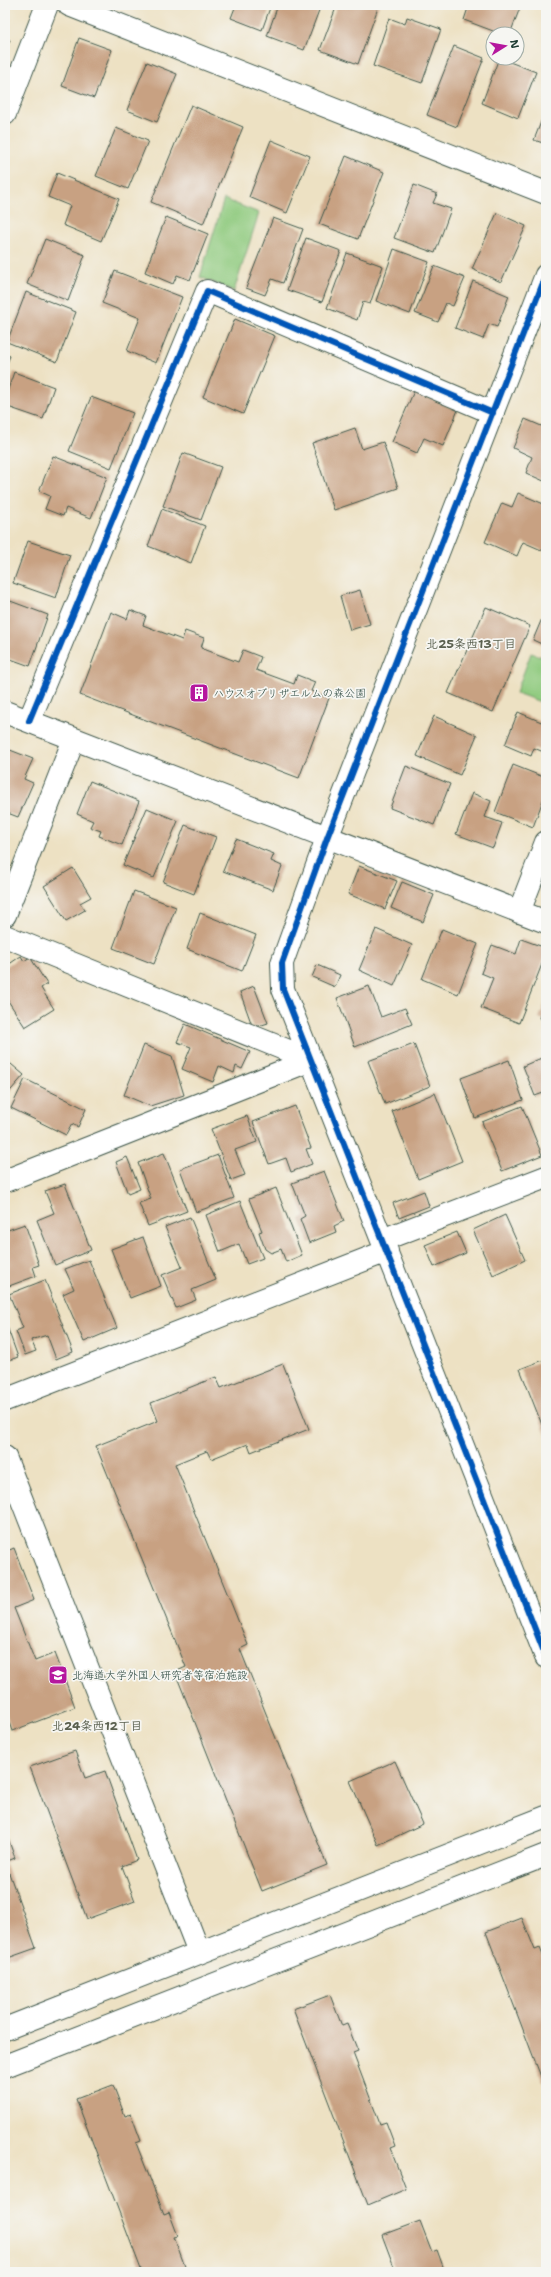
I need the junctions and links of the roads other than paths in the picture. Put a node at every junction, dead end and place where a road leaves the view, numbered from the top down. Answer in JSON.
{"nodes":[{"id":1,"x":47,"y":5,"type":"edge"},
{"id":2,"x":70,"y":5,"type":"edge"},
{"id":3,"x":5,"y":114,"type":"edge"},
{"id":4,"x":546,"y":193,"type":"edge"},
{"id":5,"x":546,"y":275,"type":"edge"},
{"id":6,"x":493,"y":413,"type":"junction"},
{"id":7,"x":5,"y":712,"type":"edge"},
{"id":8,"x":29,"y":721,"type":"junction"},
{"id":9,"x":74,"y":739,"type":"junction"},
{"id":10,"x":326,"y":838,"type":"junction"},
{"id":11,"x":546,"y":842,"type":"edge"},
{"id":12,"x":7,"y":903,"type":"edge"},
{"id":13,"x":519,"y":912,"type":"junction"},
{"id":14,"x":546,"y":922,"type":"edge"},
{"id":15,"x":5,"y":936,"type":"edge"},
{"id":16,"x":311,"y":1060,"type":"junction"},
{"id":17,"x":546,"y":1177,"type":"edge"},
{"id":18,"x":5,"y":1181,"type":"edge"},
{"id":19,"x":385,"y":1245,"type":"junction"},
{"id":20,"x":5,"y":1400,"type":"edge"},
{"id":21,"x":5,"y":1457,"type":"edge"},
{"id":22,"x":546,"y":1657,"type":"edge"},
{"id":23,"x":546,"y":1817,"type":"edge"},
{"id":24,"x":546,"y":1855,"type":"edge"},
{"id":25,"x":199,"y":1952,"type":"junction"},
{"id":26,"x":5,"y":2029,"type":"edge"},
{"id":27,"x":5,"y":2066,"type":"edge"}],
"edges":[{"from":1,"to":3,"type":"street"},
{"from":2,"to":4,"type":"street"},
{"from":5,"to":6,"type":"street"},
{"from":6,"to":8,"type":"street"},
{"from":6,"to":10,"type":"street"},
{"from":7,"to":8,"type":"street"},
{"from":8,"to":9,"type":"street"},
{"from":9,"to":10,"type":"street"},
{"from":9,"to":12,"type":"street"},
{"from":10,"to":13,"type":"street"},
{"from":10,"to":16,"type":"street"},
{"from":11,"to":13,"type":"street"},
{"from":13,"to":14,"type":"street"},
{"from":15,"to":16,"type":"street"},
{"from":16,"to":18,"type":"street"},
{"from":16,"to":19,"type":"street"},
{"from":17,"to":19,"type":"street"},
{"from":19,"to":20,"type":"street"},
{"from":19,"to":22,"type":"street"},
{"from":21,"to":25,"type":"street"},
{"from":23,"to":25,"type":"street"},
{"from":24,"to":27,"type":"street"},
{"from":25,"to":26,"type":"street"}]}
